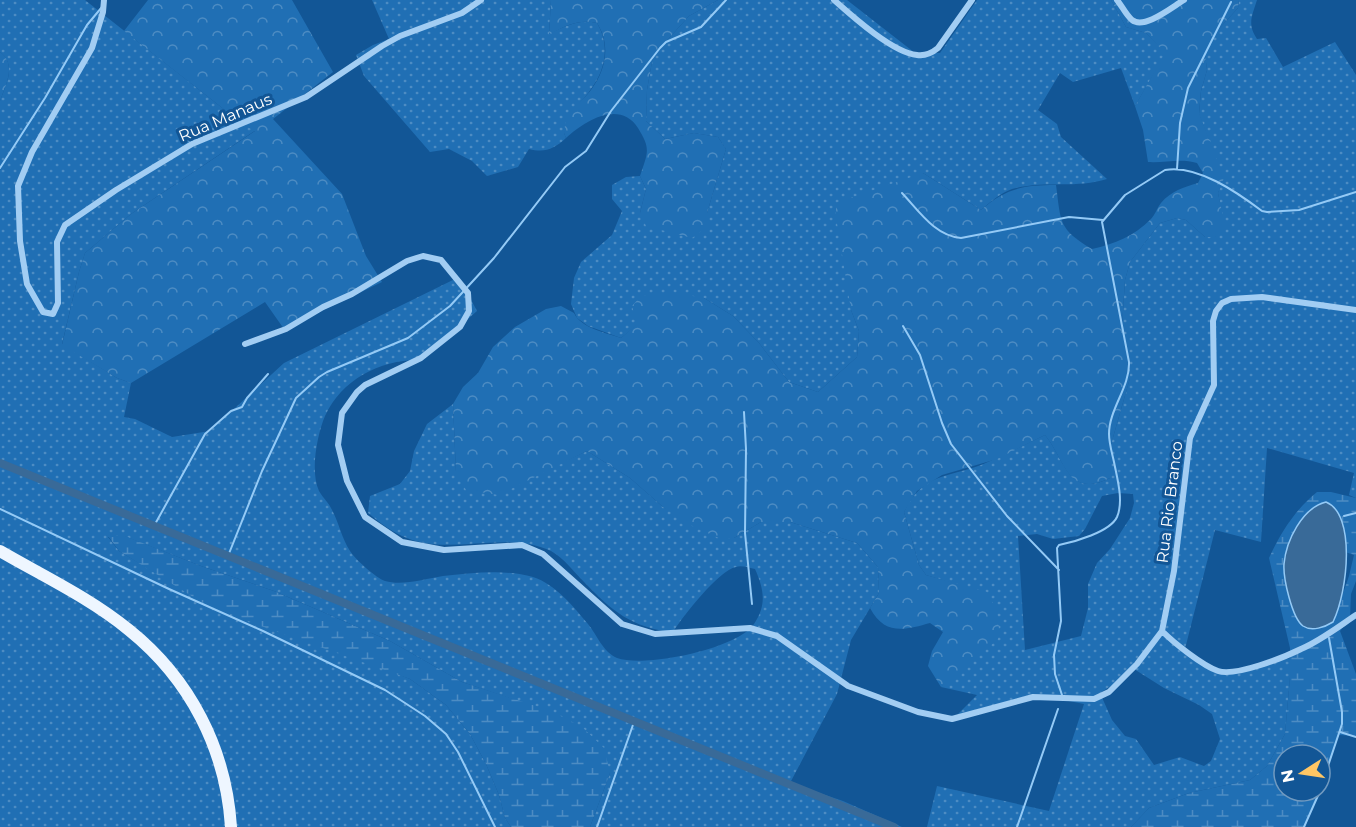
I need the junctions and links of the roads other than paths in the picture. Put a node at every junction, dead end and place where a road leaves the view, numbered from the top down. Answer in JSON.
{"nodes":[{"id":1,"x":104,"y":0,"type":"edge"},
{"id":2,"x":481,"y":0,"type":"edge"},
{"id":3,"x":834,"y":0,"type":"edge"},
{"id":4,"x":972,"y":0,"type":"edge"},
{"id":5,"x":1117,"y":0,"type":"edge"},
{"id":6,"x":1184,"y":0,"type":"edge"},
{"id":7,"x":1356,"y":310,"type":"edge"},
{"id":8,"x":245,"y":344,"type":"dead end"},
{"id":9,"x":0,"y":551,"type":"edge"},
{"id":10,"x":1356,"y":615,"type":"edge"},
{"id":11,"x":1162,"y":631,"type":"junction"},
{"id":12,"x":231,"y":827,"type":"edge"}],
"edges":[{"from":1,"to":2,"type":"street","name":"Rua Manaus"},
{"from":3,"to":4,"type":"street"},
{"from":5,"to":6,"type":"street"},
{"from":7,"to":11,"type":"street","name":"Rua Rio Branco"},
{"from":8,"to":11,"type":"street"},
{"from":9,"to":12,"type":"main road"},
{"from":10,"to":11,"type":"street"}]}
